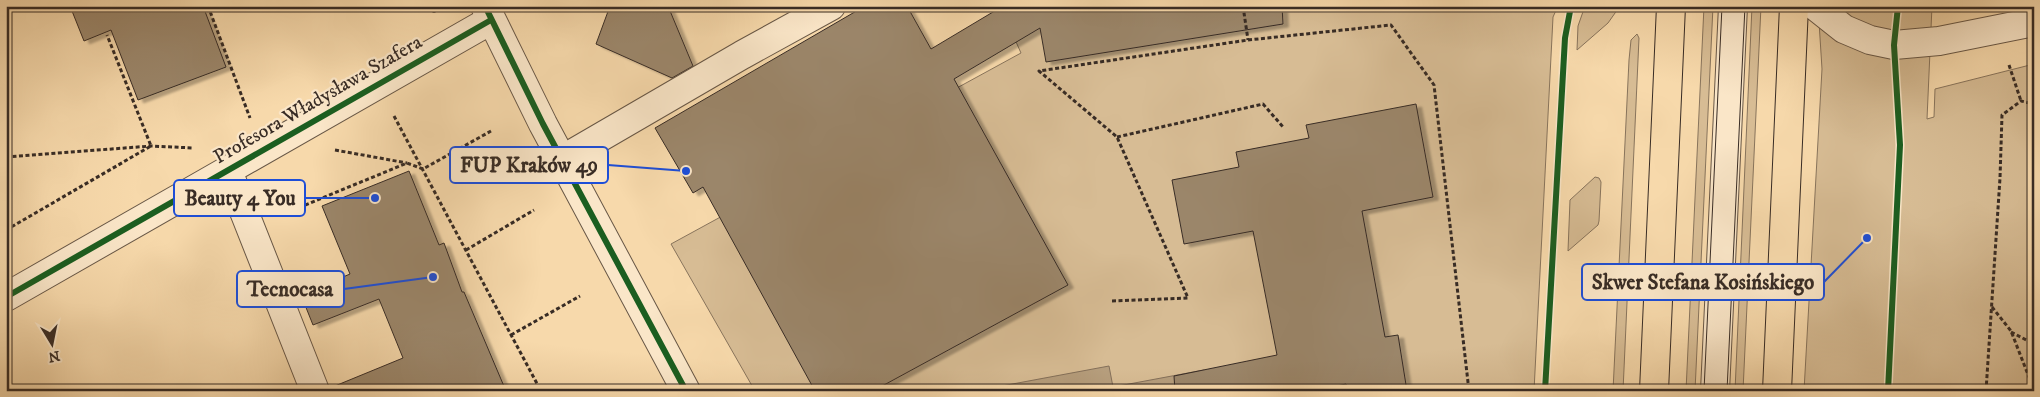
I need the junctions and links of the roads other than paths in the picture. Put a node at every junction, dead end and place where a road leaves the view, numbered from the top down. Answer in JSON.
{"nodes":[{"id":1,"x":831,"y":6,"type":"edge"},
{"id":2,"x":1671,"y":6,"type":"edge"},
{"id":3,"x":1733,"y":6,"type":"edge"},
{"id":4,"x":1794,"y":6,"type":"edge"},
{"id":5,"x":1815,"y":6,"type":"edge"},
{"id":6,"x":488,"y":13,"type":"edge"},
{"id":7,"x":2034,"y":22,"type":"edge"},
{"id":8,"x":563,"y":160,"type":"junction"},
{"id":9,"x":228,"y":171,"type":"junction"},
{"id":10,"x":6,"y":297,"type":"edge"},
{"id":11,"x":315,"y":391,"type":"edge"},
{"id":12,"x":686,"y":391,"type":"edge"},
{"id":13,"x":1654,"y":391,"type":"edge"},
{"id":14,"x":1715,"y":391,"type":"edge"},
{"id":15,"x":1777,"y":391,"type":"edge"}],
"edges":[{"from":1,"to":8,"type":"street"},
{"from":2,"to":13,"type":"main road"},
{"from":3,"to":14,"type":"street"},
{"from":4,"to":15,"type":"main road"},
{"from":5,"to":7,"type":"street"},
{"from":6,"to":8,"type":"street"},
{"from":6,"to":9,"type":"street","name":"Profesora Władysława Szafera"},
{"from":8,"to":12,"type":"street"},
{"from":9,"to":10,"type":"street","name":"Profesora Władysława Szafera"},
{"from":9,"to":11,"type":"street"}]}
